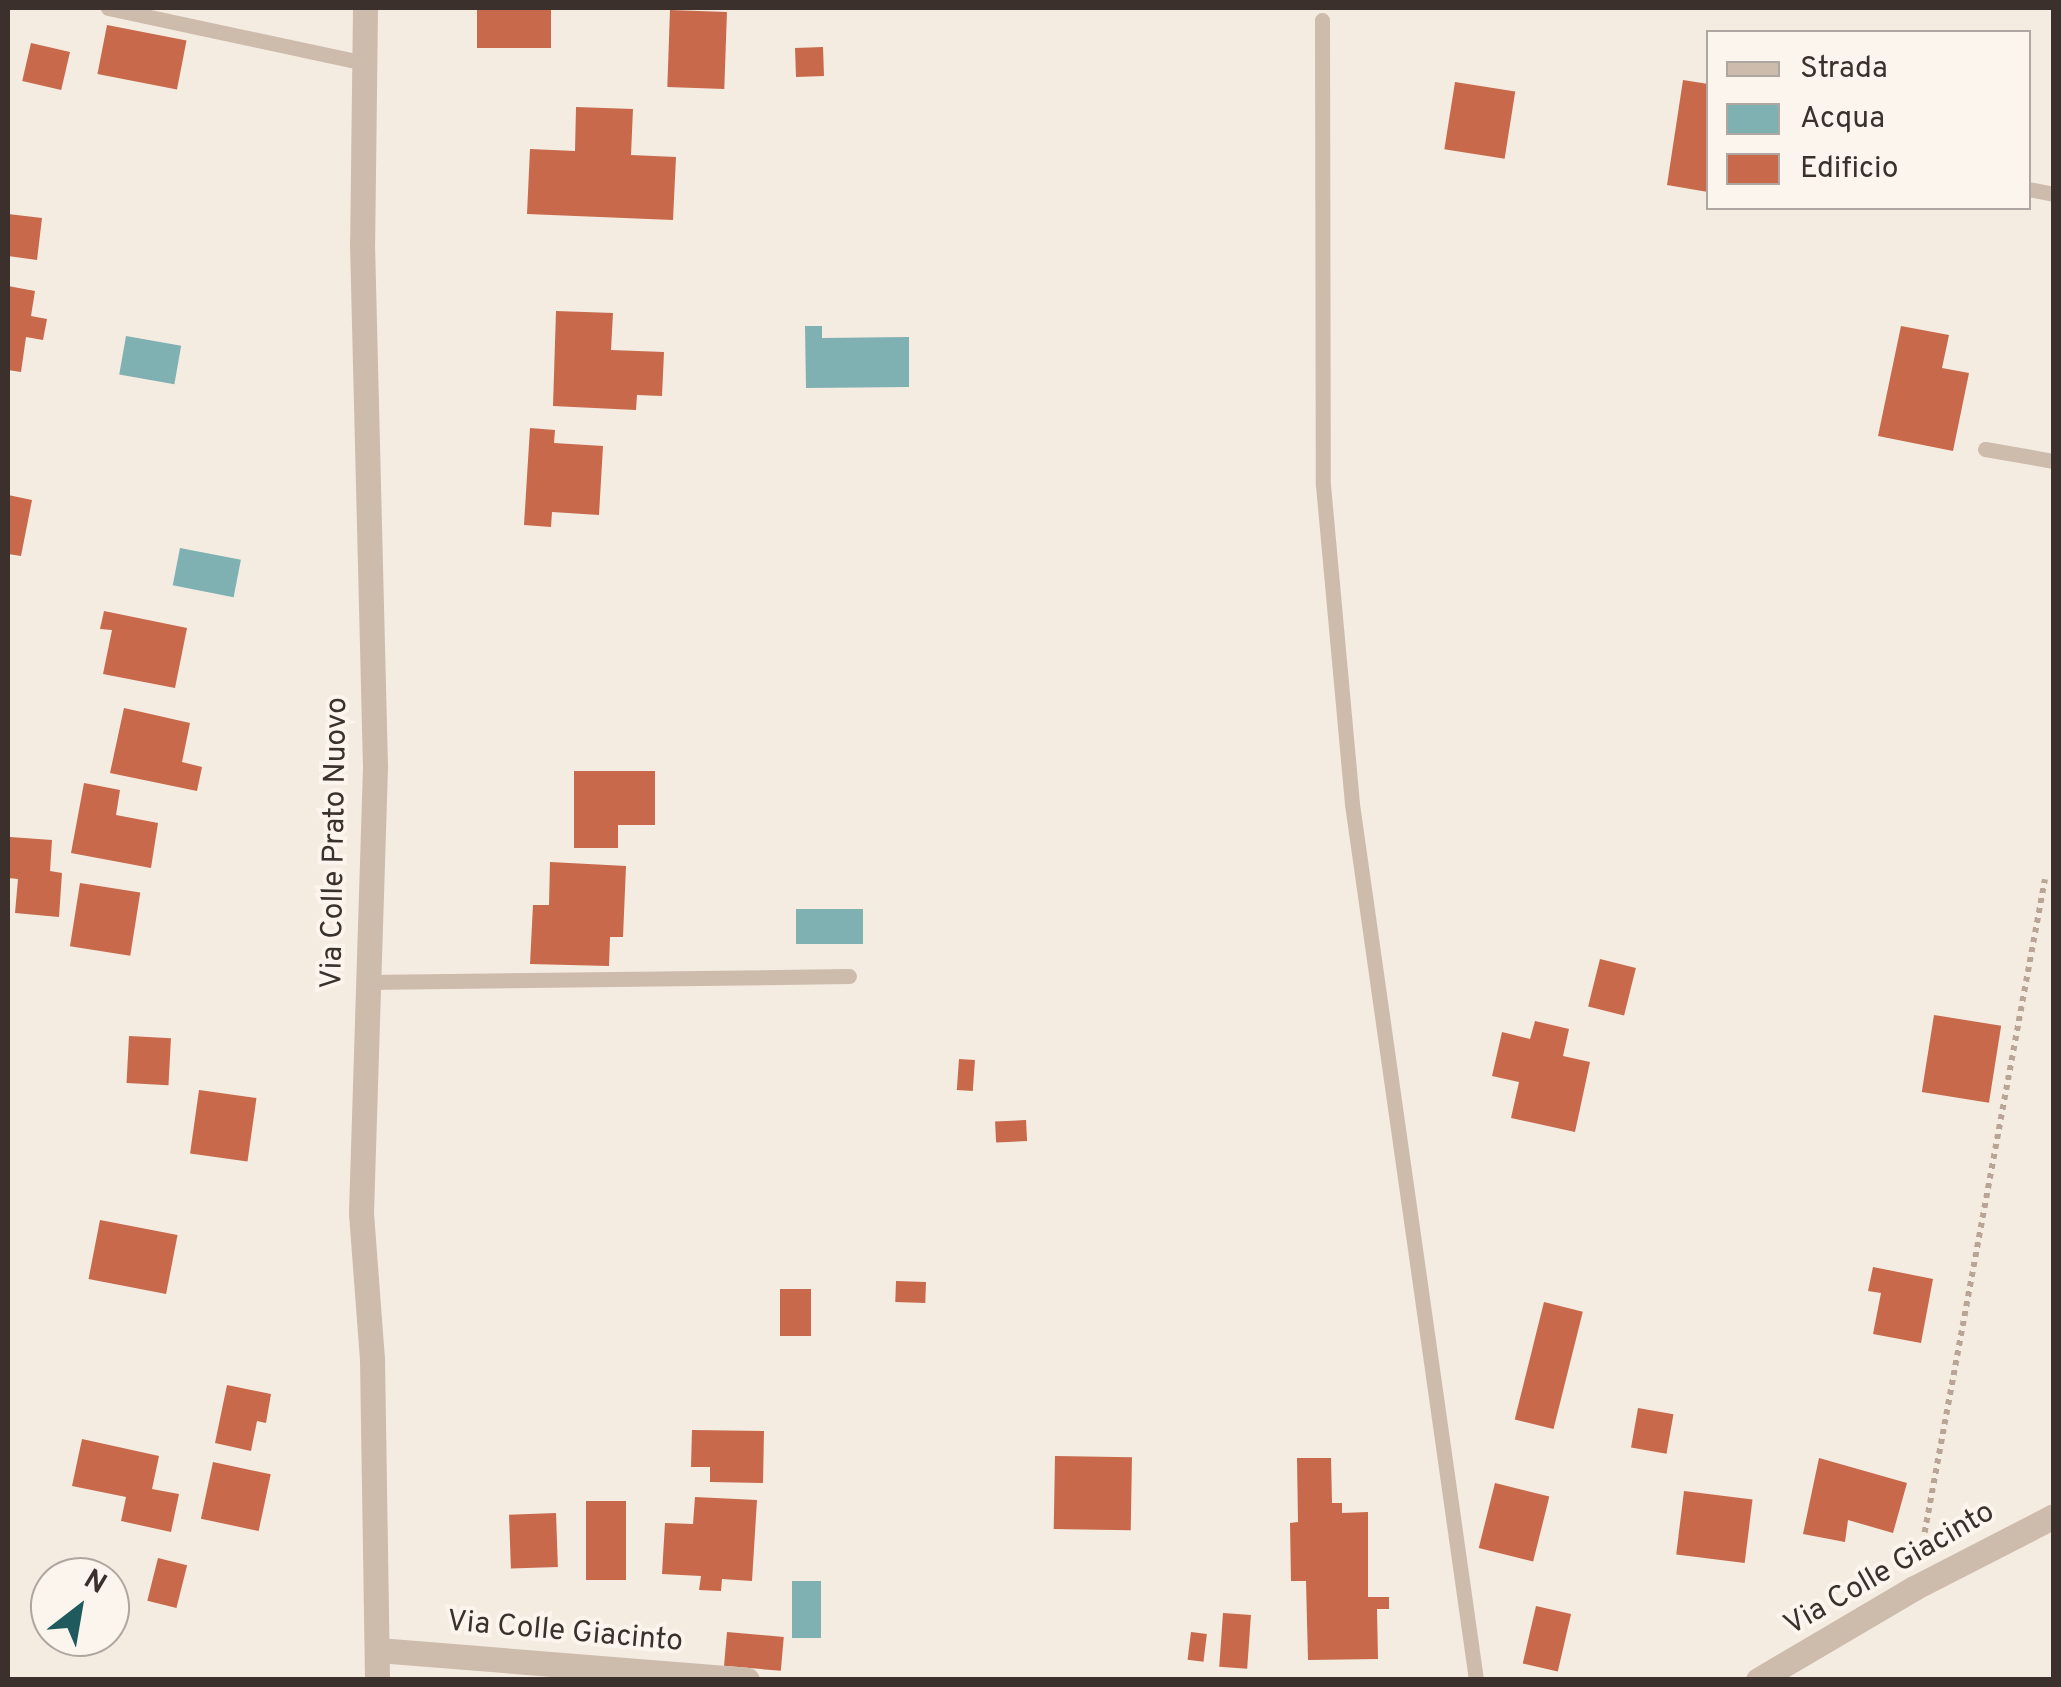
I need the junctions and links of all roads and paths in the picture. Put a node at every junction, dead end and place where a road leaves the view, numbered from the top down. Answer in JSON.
{"nodes":[{"id":1,"x":108,"y":8,"type":"edge"},
{"id":2,"x":365,"y":8,"type":"edge"},
{"id":3,"x":1322,"y":20,"type":"dead end"},
{"id":4,"x":364,"y":63,"type":"junction"},
{"id":5,"x":1986,"y":449,"type":"dead end"},
{"id":6,"x":2054,"y":460,"type":"edge"},
{"id":7,"x":2046,"y":880,"type":"dead end"},
{"id":8,"x":849,"y":976,"type":"dead end"},
{"id":9,"x":366,"y":982,"type":"junction"},
{"id":10,"x":2054,"y":1516,"type":"edge"},
{"id":11,"x":1914,"y":1588,"type":"junction"},
{"id":12,"x":378,"y":1650,"type":"junction"},
{"id":13,"x":377,"y":1680,"type":"edge"},
{"id":14,"x":747,"y":1680,"type":"edge"},
{"id":15,"x":1476,"y":1680,"type":"edge"},
{"id":16,"x":1758,"y":1680,"type":"edge"}],
"edges":[{"from":1,"to":4,"type":"lane"},
{"from":2,"to":4,"type":"street","name":"Via Colle Prato Nuovo"},
{"from":3,"to":15,"type":"lane"},
{"from":4,"to":9,"type":"street","name":"Via Colle Prato Nuovo"},
{"from":5,"to":6,"type":"lane"},
{"from":7,"to":11,"type":"path"},
{"from":8,"to":9,"type":"lane"},
{"from":9,"to":12,"type":"street","name":"Via Colle Prato Nuovo"},
{"from":10,"to":11,"type":"street","name":"Via Colle Giacinto"},
{"from":11,"to":16,"type":"street","name":"Via Colle Giacinto"},
{"from":12,"to":13,"type":"street","name":"Via Colle Prato Nuovo"},
{"from":12,"to":14,"type":"street","name":"Via Colle Giacinto"}]}
